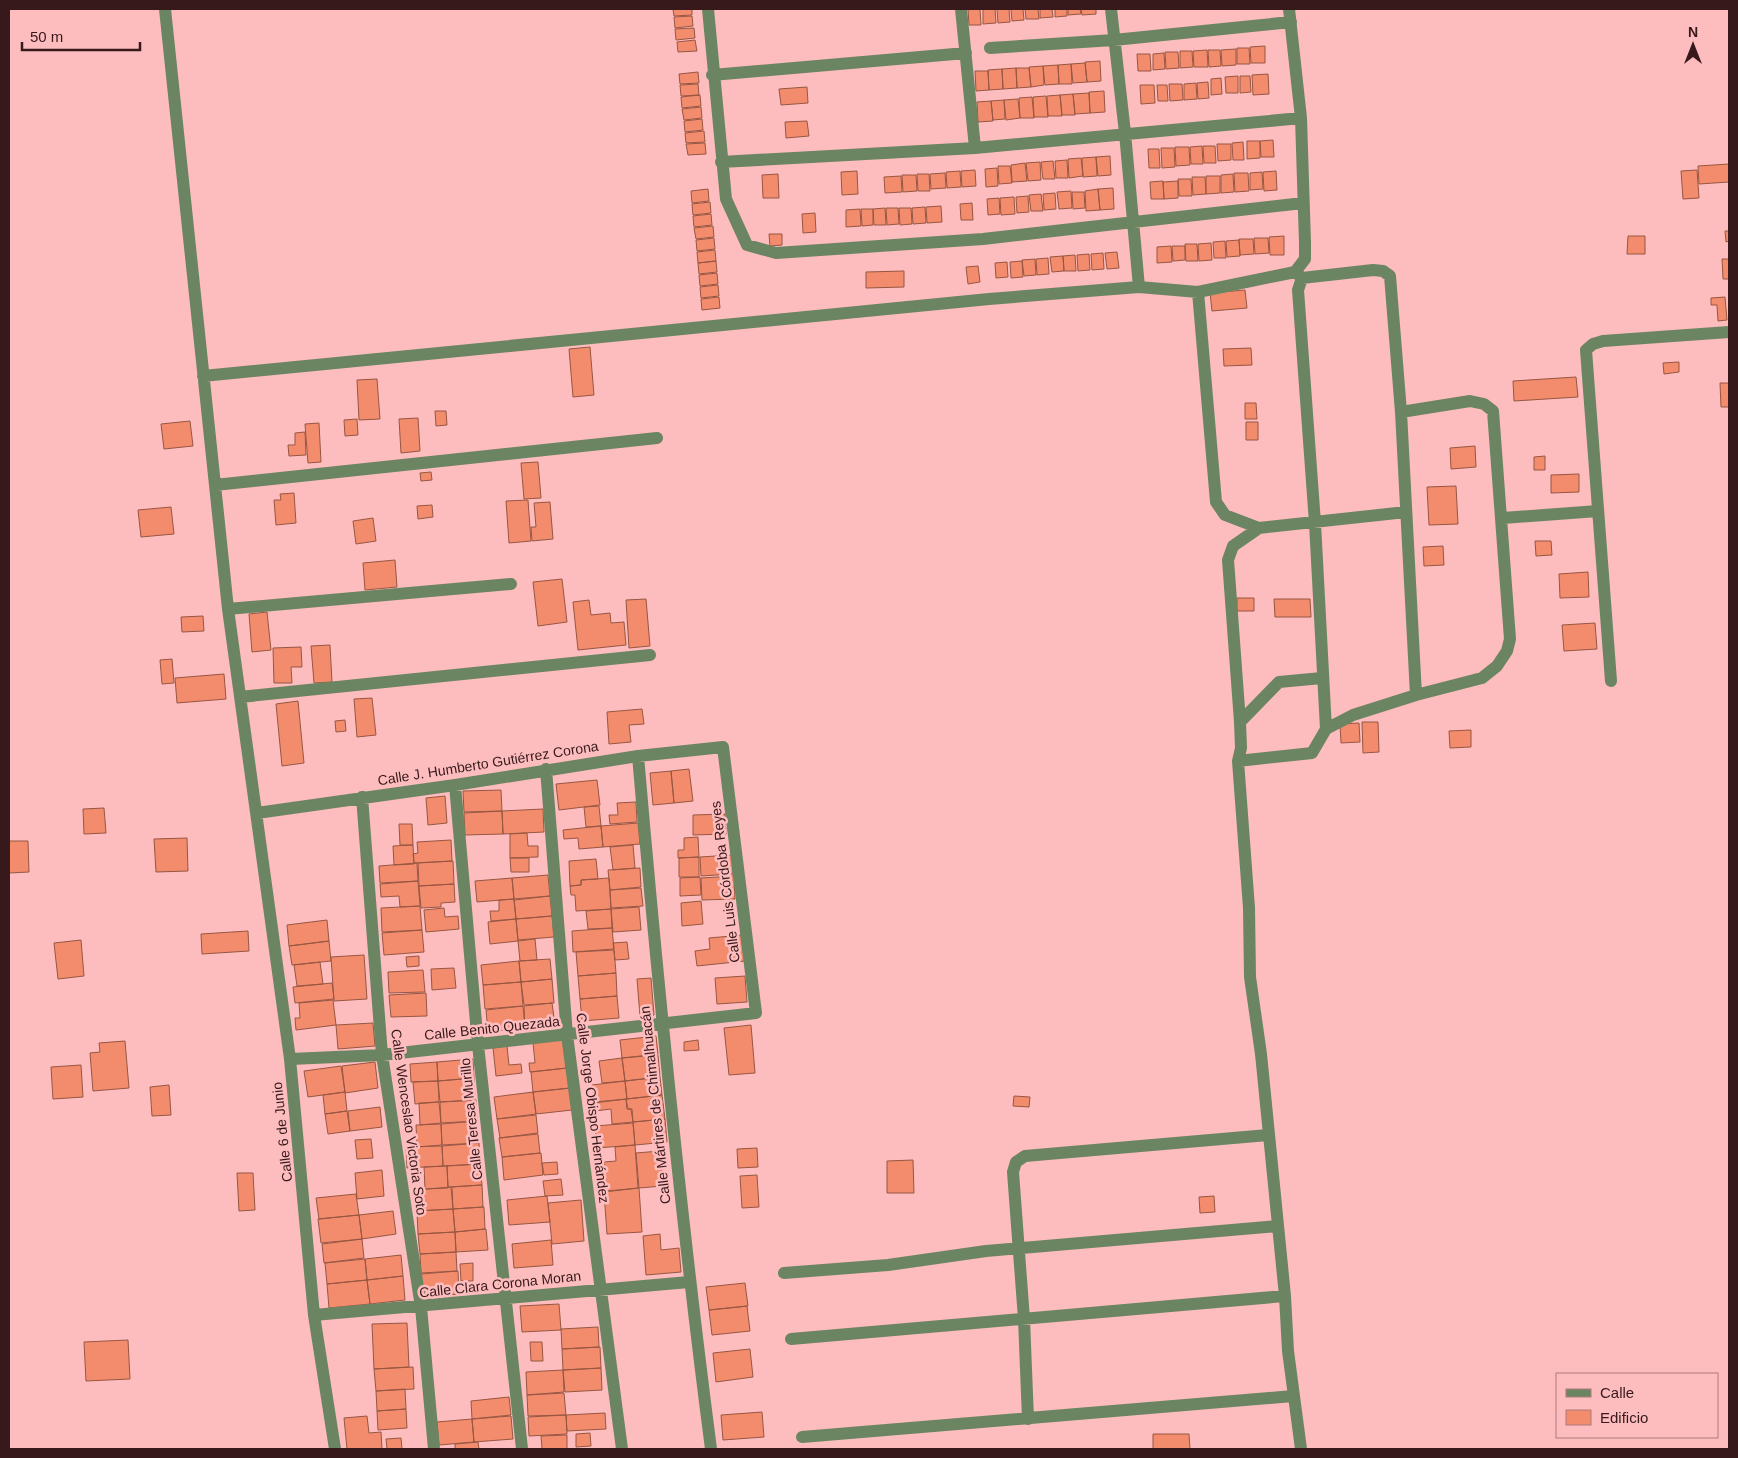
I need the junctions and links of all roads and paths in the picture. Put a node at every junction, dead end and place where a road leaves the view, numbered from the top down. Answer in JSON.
{"nodes":[{"id":1,"x":165,"y":9,"type":"edge"},
{"id":2,"x":708,"y":9,"type":"edge"},
{"id":3,"x":961,"y":9,"type":"edge"},
{"id":4,"x":1112,"y":9,"type":"edge"},
{"id":5,"x":1290,"y":15,"type":"edge"},
{"id":6,"x":1114,"y":40,"type":"junction"},
{"id":7,"x":990,"y":48,"type":"dead end"},
{"id":8,"x":966,"y":53,"type":"junction"},
{"id":9,"x":712,"y":75,"type":"junction"},
{"id":10,"x":1301,"y":118,"type":"junction"},
{"id":11,"x":1125,"y":132,"type":"junction"},
{"id":12,"x":975,"y":148,"type":"junction"},
{"id":13,"x":721,"y":162,"type":"junction"},
{"id":14,"x":1303,"y":203,"type":"junction"},
{"id":15,"x":1133,"y":221,"type":"junction"},
{"id":16,"x":1298,"y":275,"type":"junction"},
{"id":17,"x":1139,"y":287,"type":"junction"},
{"id":18,"x":1198,"y":292,"type":"junction"},
{"id":19,"x":1729,"y":332,"type":"edge"},
{"id":20,"x":203,"y":376,"type":"junction"},
{"id":21,"x":1401,"y":412,"type":"junction"},
{"id":22,"x":657,"y":438,"type":"dead end"},
{"id":23,"x":215,"y":485,"type":"junction"},
{"id":24,"x":1598,"y":511,"type":"junction"},
{"id":25,"x":1406,"y":512,"type":"junction"},
{"id":26,"x":1503,"y":518,"type":"junction"},
{"id":27,"x":1315,"y":523,"type":"junction"},
{"id":28,"x":1258,"y":528,"type":"junction"},
{"id":29,"x":511,"y":584,"type":"dead end"},
{"id":30,"x":228,"y":609,"type":"junction"},
{"id":31,"x":650,"y":655,"type":"dead end"},
{"id":32,"x":1322,"y":678,"type":"junction"},
{"id":33,"x":1612,"y":681,"type":"dead end"},
{"id":34,"x":1416,"y":695,"type":"junction"},
{"id":35,"x":240,"y":697,"type":"junction"},
{"id":36,"x":1240,"y":722,"type":"junction"},
{"id":37,"x":1326,"y":729,"type":"junction"},
{"id":38,"x":724,"y":747,"type":"joint"},
{"id":39,"x":638,"y":756,"type":"junction"},
{"id":40,"x":1238,"y":761,"type":"junction"},
{"id":41,"x":546,"y":769,"type":"junction"},
{"id":42,"x":455,"y":785,"type":"junction"},
{"id":43,"x":362,"y":797,"type":"junction"},
{"id":44,"x":257,"y":812,"type":"junction"},
{"id":45,"x":756,"y":1013,"type":"joint"},
{"id":46,"x":661,"y":1024,"type":"junction"},
{"id":47,"x":567,"y":1035,"type":"junction"},
{"id":48,"x":478,"y":1045,"type":"junction"},
{"id":49,"x":382,"y":1055,"type":"junction"},
{"id":50,"x":290,"y":1060,"type":"junction"},
{"id":51,"x":1268,"y":1135,"type":"junction"},
{"id":52,"x":1278,"y":1226,"type":"junction"},
{"id":53,"x":1018,"y":1249,"type":"junction"},
{"id":54,"x":784,"y":1273,"type":"dead end"},
{"id":55,"x":689,"y":1282,"type":"junction"},
{"id":56,"x":602,"y":1289,"type":"junction"},
{"id":57,"x":1285,"y":1296,"type":"junction"},
{"id":58,"x":506,"y":1299,"type":"junction"},
{"id":59,"x":421,"y":1307,"type":"junction"},
{"id":60,"x":314,"y":1315,"type":"junction"},
{"id":61,"x":1024,"y":1320,"type":"junction"},
{"id":62,"x":791,"y":1340,"type":"dead end"},
{"id":63,"x":1293,"y":1396,"type":"junction"},
{"id":64,"x":1028,"y":1419,"type":"junction"},
{"id":65,"x":802,"y":1438,"type":"dead end"},
{"id":66,"x":335,"y":1449,"type":"edge"},
{"id":67,"x":434,"y":1449,"type":"edge"},
{"id":68,"x":522,"y":1449,"type":"edge"},
{"id":69,"x":622,"y":1449,"type":"edge"},
{"id":70,"x":711,"y":1449,"type":"edge"},
{"id":71,"x":1302,"y":1449,"type":"edge"}],
"edges":[{"from":1,"to":20,"type":"street","name":"Calle 6 de Junio"},
{"from":2,"to":9,"type":"street"},
{"from":3,"to":8,"type":"street"},
{"from":4,"to":6,"type":"street"},
{"from":5,"to":6,"type":"street"},
{"from":5,"to":10,"type":"street"},
{"from":6,"to":7,"type":"street"},
{"from":6,"to":11,"type":"street"},
{"from":8,"to":9,"type":"street"},
{"from":8,"to":12,"type":"street"},
{"from":9,"to":13,"type":"street"},
{"from":10,"to":11,"type":"street"},
{"from":10,"to":14,"type":"street"},
{"from":11,"to":12,"type":"street"},
{"from":11,"to":15,"type":"street"},
{"from":12,"to":13,"type":"street"},
{"from":13,"to":15,"type":"street"},
{"from":14,"to":15,"type":"street"},
{"from":14,"to":16,"type":"street"},
{"from":15,"to":17,"type":"street"},
{"from":16,"to":18,"type":"street"},
{"from":16,"to":21,"type":"street"},
{"from":16,"to":27,"type":"street"},
{"from":17,"to":18,"type":"street"},
{"from":17,"to":20,"type":"street"},
{"from":18,"to":28,"type":"street"},
{"from":19,"to":24,"type":"street"},
{"from":20,"to":23,"type":"street","name":"Calle 6 de Junio"},
{"from":21,"to":25,"type":"street"},
{"from":21,"to":26,"type":"street"},
{"from":22,"to":23,"type":"street"},
{"from":23,"to":30,"type":"street","name":"Calle 6 de Junio"},
{"from":24,"to":26,"type":"street"},
{"from":24,"to":33,"type":"street"},
{"from":25,"to":27,"type":"street"},
{"from":25,"to":34,"type":"street"},
{"from":26,"to":34,"type":"street"},
{"from":27,"to":28,"type":"street"},
{"from":27,"to":32,"type":"street"},
{"from":28,"to":36,"type":"street"},
{"from":29,"to":30,"type":"street"},
{"from":30,"to":35,"type":"street","name":"Calle 6 de Junio"},
{"from":31,"to":35,"type":"street"},
{"from":32,"to":36,"type":"street"},
{"from":32,"to":37,"type":"street"},
{"from":34,"to":37,"type":"street"},
{"from":35,"to":44,"type":"street","name":"Calle 6 de Junio"},
{"from":36,"to":40,"type":"street"},
{"from":37,"to":40,"type":"street"},
{"from":38,"to":39,"type":"street","name":"Calle J. Humberto Gutiérrez Corona"},
{"from":38,"to":45,"type":"street","name":"Calle Luis Córdoba Reyes"},
{"from":39,"to":41,"type":"street","name":"Calle J. Humberto Gutiérrez Corona"},
{"from":39,"to":46,"type":"street","name":"Calle Mártires de Chimalhuacán"},
{"from":40,"to":51,"type":"street"},
{"from":41,"to":42,"type":"street","name":"Calle J. Humberto Gutiérrez Corona"},
{"from":41,"to":47,"type":"street","name":"Calle Jorge Obispo Hernández"},
{"from":42,"to":43,"type":"street","name":"Calle J. Humberto Gutiérrez Corona"},
{"from":42,"to":48,"type":"street","name":"Calle Teresa Murillo"},
{"from":43,"to":44,"type":"street","name":"Calle J. Humberto Gutiérrez Corona"},
{"from":43,"to":49,"type":"street","name":"Calle Wenceslao Victoria Soto"},
{"from":44,"to":50,"type":"street","name":"Calle 6 de Junio"},
{"from":45,"to":46,"type":"street","name":"Calle Benito Quezada"},
{"from":46,"to":47,"type":"street","name":"Calle Benito Quezada"},
{"from":46,"to":55,"type":"street","name":"Calle Mártires de Chimalhuacán"},
{"from":47,"to":48,"type":"street","name":"Calle Benito Quezada"},
{"from":47,"to":56,"type":"street","name":"Calle Jorge Obispo Hernández"},
{"from":48,"to":49,"type":"street","name":"Calle Benito Quezada"},
{"from":48,"to":58,"type":"street","name":"Calle Teresa Murillo"},
{"from":49,"to":50,"type":"street","name":"Calle Benito Quezada"},
{"from":49,"to":59,"type":"street","name":"Calle Wenceslao Victoria Soto"},
{"from":50,"to":60,"type":"street","name":"Calle 6 de Junio"},
{"from":51,"to":52,"type":"street"},
{"from":51,"to":53,"type":"street"},
{"from":52,"to":53,"type":"street"},
{"from":52,"to":57,"type":"street"},
{"from":53,"to":54,"type":"street"},
{"from":53,"to":61,"type":"street"},
{"from":55,"to":56,"type":"street","name":"Calle Clara Corona Moran"},
{"from":55,"to":70,"type":"street","name":"Calle Mártires de Chimalhuacán"},
{"from":56,"to":58,"type":"street","name":"Calle Clara Corona Moran"},
{"from":56,"to":69,"type":"street","name":"Calle Jorge Obispo Hernández"},
{"from":57,"to":61,"type":"street"},
{"from":57,"to":63,"type":"street"},
{"from":58,"to":59,"type":"street","name":"Calle Clara Corona Moran"},
{"from":58,"to":68,"type":"street","name":"Calle Teresa Murillo"},
{"from":59,"to":60,"type":"street","name":"Calle Clara Corona Moran"},
{"from":59,"to":67,"type":"street","name":"Calle Wenceslao Victoria Soto"},
{"from":60,"to":66,"type":"street","name":"Calle 6 de Junio"},
{"from":61,"to":62,"type":"street"},
{"from":61,"to":64,"type":"street"},
{"from":63,"to":64,"type":"street"},
{"from":63,"to":71,"type":"street"},
{"from":64,"to":65,"type":"street"}]}
